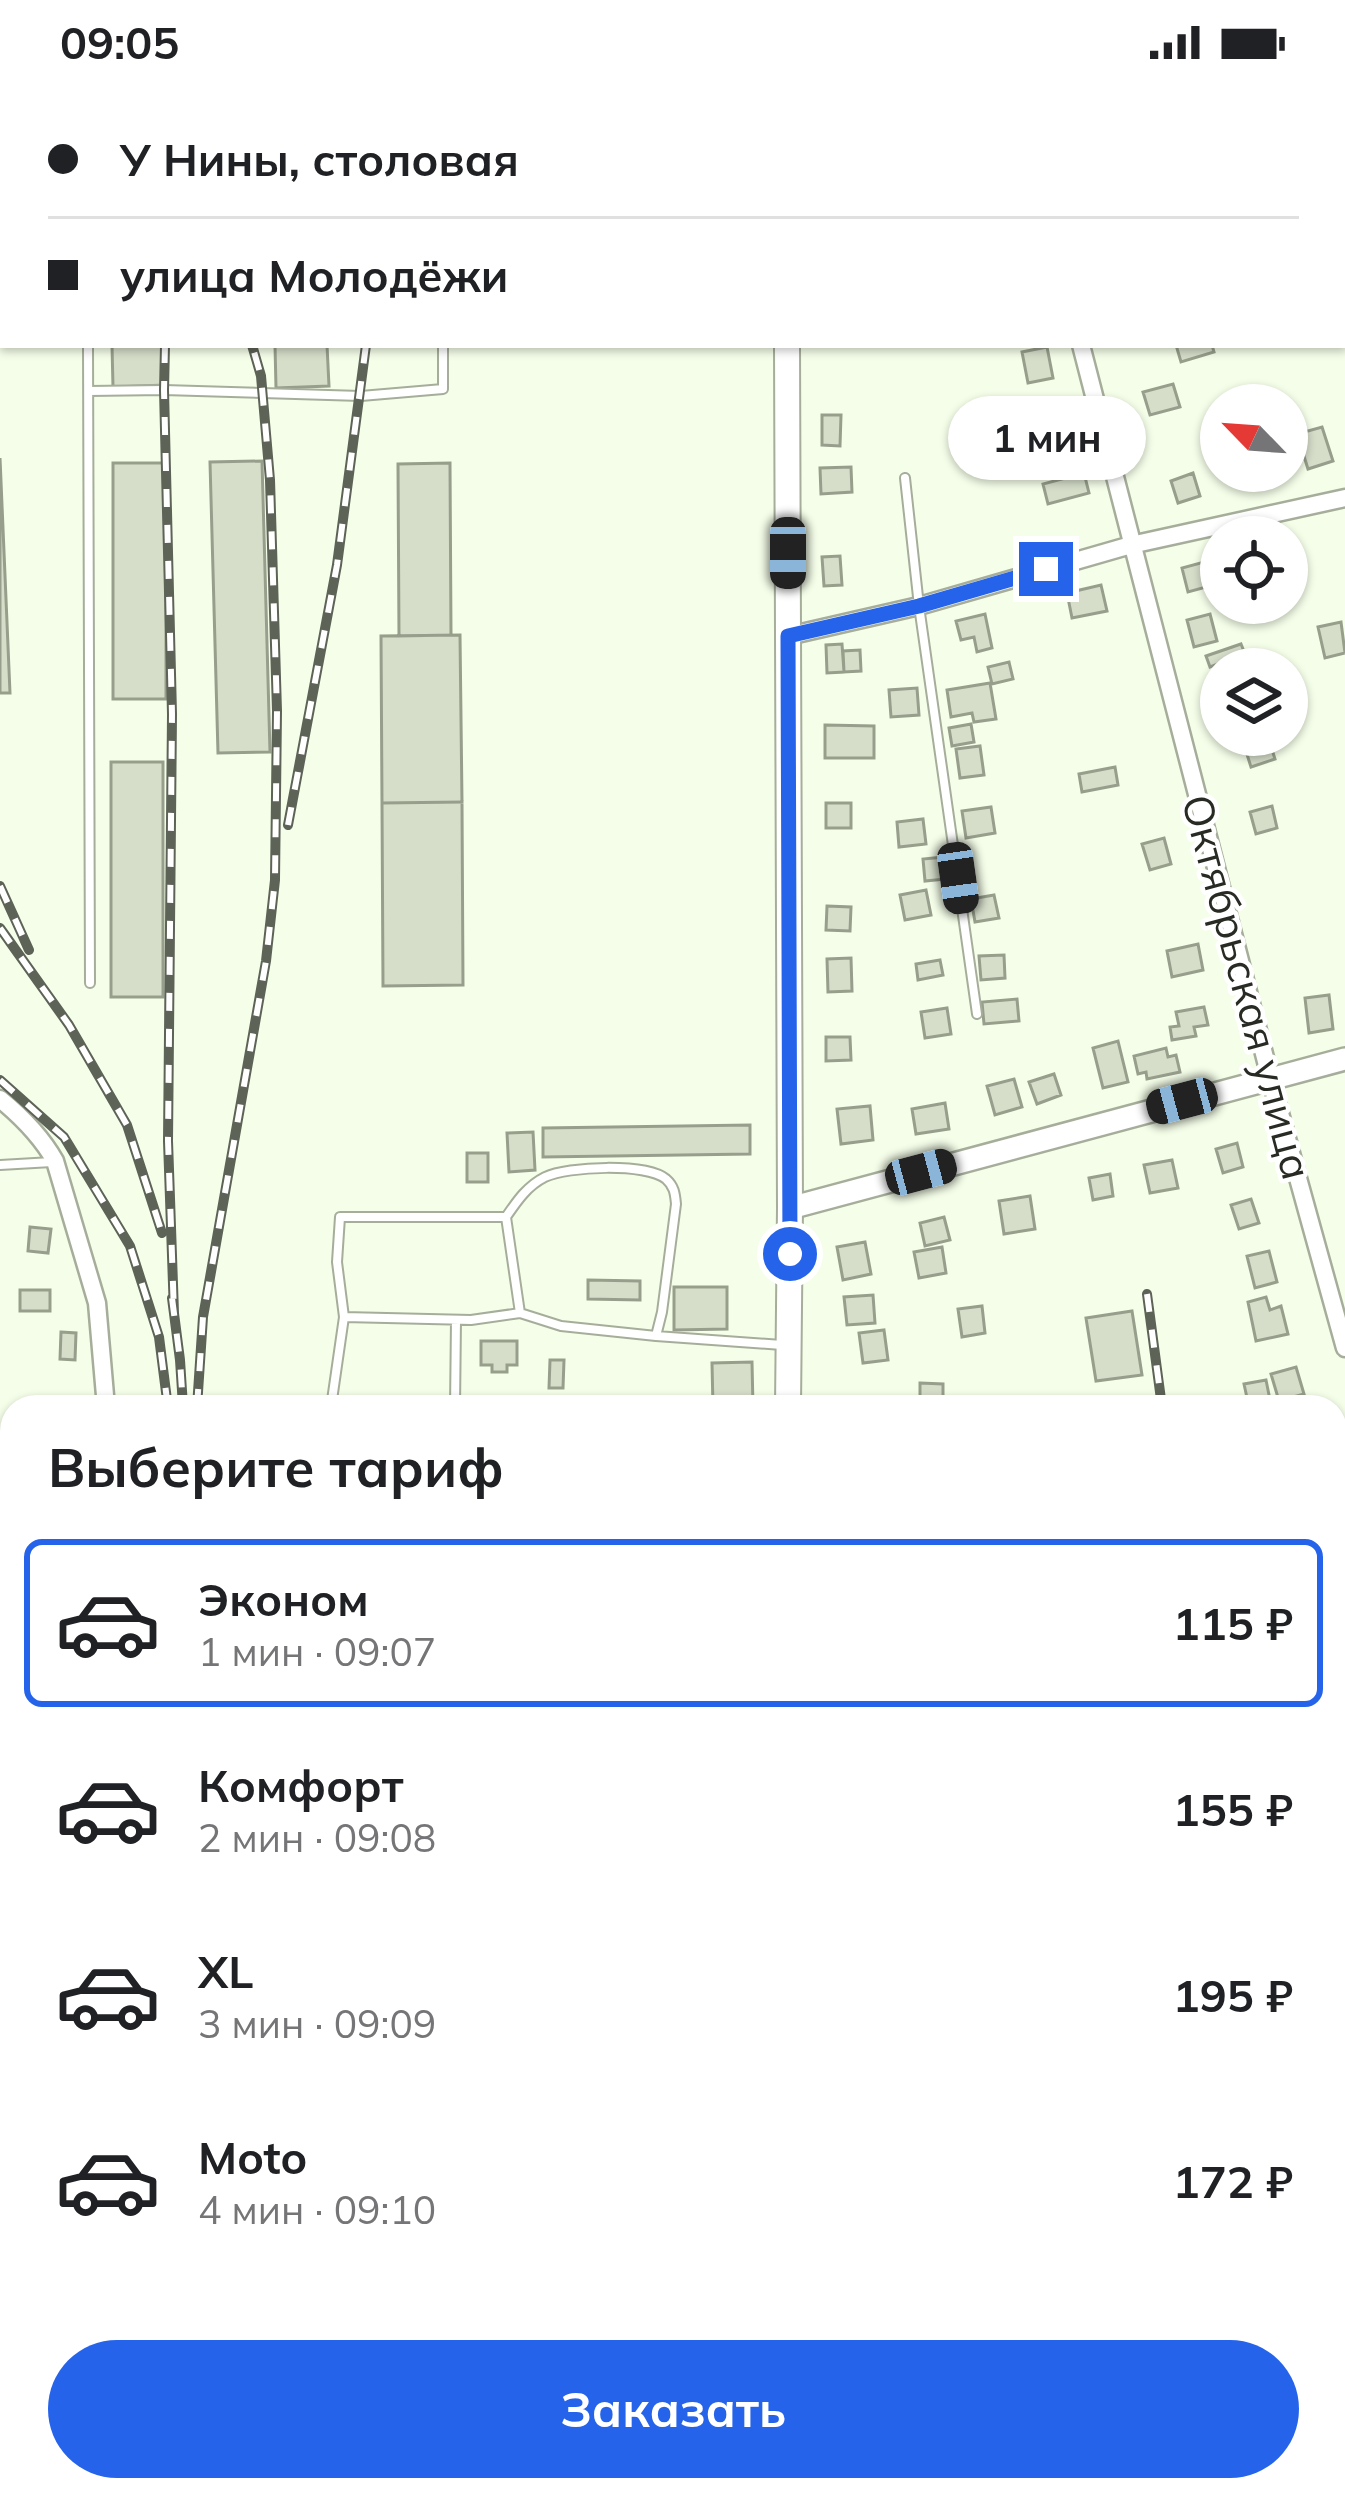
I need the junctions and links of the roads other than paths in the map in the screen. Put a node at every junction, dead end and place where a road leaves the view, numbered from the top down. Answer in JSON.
{"nodes":[{"id":1,"x":88,"y":348,"type":"edge"},
{"id":2,"x":443,"y":348,"type":"edge"},
{"id":3,"x":787,"y":348,"type":"edge"},
{"id":4,"x":1082,"y":348,"type":"edge"},
{"id":5,"x":89,"y":392,"type":"junction"},
{"id":6,"x":905,"y":478,"type":"dead end"},
{"id":7,"x":1345,"y":498,"type":"edge"},
{"id":8,"x":1131,"y":544,"type":"junction"},
{"id":9,"x":919,"y":606,"type":"junction"},
{"id":10,"x":788,"y":636,"type":"junction"},
{"id":11,"x":90,"y":983,"type":"dead end"},
{"id":12,"x":977,"y":1014,"type":"dead end"},
{"id":13,"x":1345,"y":1059,"type":"edge"},
{"id":14,"x":1270,"y":1077,"type":"junction"},
{"id":15,"x":0,"y":1099,"type":"edge"},
{"id":16,"x":55,"y":1161,"type":"junction"},
{"id":17,"x":0,"y":1165,"type":"edge"},
{"id":18,"x":790,"y":1208,"type":"junction"},
{"id":19,"x":506,"y":1217,"type":"junction"},
{"id":20,"x":520,"y":1313,"type":"junction"},
{"id":21,"x":344,"y":1317,"type":"junction"},
{"id":22,"x":456,"y":1320,"type":"junction"},
{"id":23,"x":656,"y":1336,"type":"junction"},
{"id":24,"x":790,"y":1346,"type":"junction"},
{"id":25,"x":1345,"y":1348,"type":"edge"},
{"id":26,"x":105,"y":1395,"type":"edge"},
{"id":27,"x":333,"y":1395,"type":"edge"},
{"id":28,"x":455,"y":1395,"type":"edge"},
{"id":29,"x":788,"y":1395,"type":"edge"}],
"edges":[{"from":1,"to":5,"type":"lane"},
{"from":2,"to":5,"type":"lane"},
{"from":3,"to":10,"type":"main road"},
{"from":4,"to":8,"type":"street","name":"Октябрьская улица"},
{"from":5,"to":11,"type":"lane"},
{"from":6,"to":9,"type":"lane"},
{"from":7,"to":8,"type":"street"},
{"from":8,"to":9,"type":"street"},
{"from":8,"to":14,"type":"street","name":"Октябрьская улица"},
{"from":9,"to":10,"type":"street"},
{"from":9,"to":12,"type":"lane"},
{"from":10,"to":18,"type":"main road"},
{"from":13,"to":14,"type":"main road"},
{"from":14,"to":18,"type":"main road"},
{"from":14,"to":25,"type":"street","name":"Октябрьская улица"},
{"from":15,"to":16,"type":"street"},
{"from":16,"to":17,"type":"lane"},
{"from":16,"to":26,"type":"street"},
{"from":18,"to":24,"type":"main road"},
{"from":19,"to":20,"type":"lane"},
{"from":19,"to":21,"type":"lane"},
{"from":19,"to":23,"type":"lane"},
{"from":20,"to":22,"type":"lane"},
{"from":20,"to":23,"type":"lane"},
{"from":21,"to":22,"type":"lane"},
{"from":21,"to":27,"type":"lane"},
{"from":22,"to":28,"type":"lane"},
{"from":23,"to":24,"type":"lane"},
{"from":24,"to":29,"type":"main road"}]}
